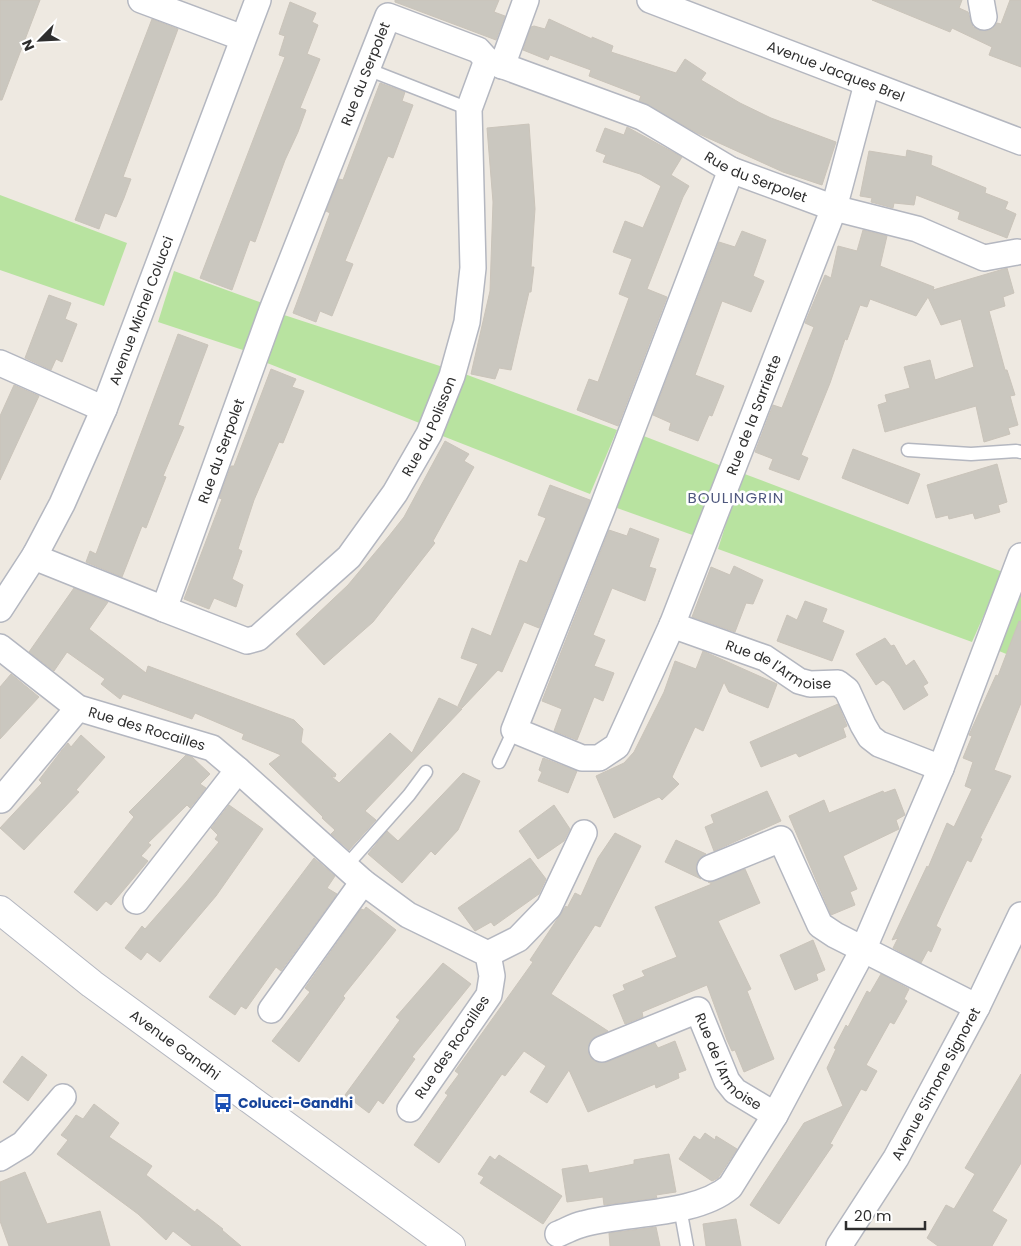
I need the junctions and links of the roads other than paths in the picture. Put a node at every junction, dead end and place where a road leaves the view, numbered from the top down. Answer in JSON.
{"nodes":[{"id":1,"x":141,"y":0,"type":"edge"},
{"id":2,"x":258,"y":0,"type":"edge"},
{"id":3,"x":526,"y":0,"type":"edge"},
{"id":4,"x":650,"y":0,"type":"edge"},
{"id":5,"x":702,"y":9,"type":"edge"},
{"id":6,"x":243,"y":38,"type":"junction"},
{"id":7,"x":495,"y":63,"type":"junction"},
{"id":8,"x":367,"y":69,"type":"junction"},
{"id":9,"x":867,"y":84,"type":"junction"},
{"id":10,"x":469,"y":109,"type":"junction"},
{"id":11,"x":1021,"y":142,"type":"edge"},
{"id":12,"x":731,"y":170,"type":"junction"},
{"id":13,"x":834,"y":208,"type":"junction"},
{"id":14,"x":1020,"y":253,"type":"edge"},
{"id":15,"x":0,"y":363,"type":"edge"},
{"id":16,"x":104,"y":409,"type":"junction"},
{"id":17,"x":908,"y":450,"type":"dead end"},
{"id":18,"x":1021,"y":452,"type":"edge"},
{"id":19,"x":35,"y":555,"type":"junction"},
{"id":20,"x":1021,"y":556,"type":"edge"},
{"id":21,"x":0,"y":609,"type":"edge"},
{"id":22,"x":164,"y":609,"type":"junction"},
{"id":23,"x":672,"y":625,"type":"junction"},
{"id":24,"x":0,"y":647,"type":"edge"},
{"id":25,"x":78,"y":708,"type":"junction"},
{"id":26,"x":514,"y":730,"type":"junction"},
{"id":27,"x":498,"y":762,"type":"dead end"},
{"id":28,"x":941,"y":768,"type":"junction"},
{"id":29,"x":238,"y":770,"type":"junction"},
{"id":30,"x":426,"y":772,"type":"dead end"},
{"id":31,"x":1,"y":800,"type":"edge"},
{"id":32,"x":584,"y":833,"type":"dead end"},
{"id":33,"x":710,"y":868,"type":"dead end"},
{"id":34,"x":354,"y":874,"type":"junction"},
{"id":35,"x":136,"y":901,"type":"dead end"},
{"id":36,"x":0,"y":910,"type":"edge"},
{"id":37,"x":1021,"y":915,"type":"edge"},
{"id":38,"x":863,"y":950,"type":"junction"},
{"id":39,"x":488,"y":954,"type":"junction"},
{"id":40,"x":977,"y":1007,"type":"junction"},
{"id":41,"x":271,"y":1010,"type":"dead end"},
{"id":42,"x":602,"y":1049,"type":"dead end"},
{"id":43,"x":63,"y":1097,"type":"dead end"},
{"id":44,"x":410,"y":1109,"type":"dead end"},
{"id":45,"x":775,"y":1115,"type":"junction"},
{"id":46,"x":0,"y":1158,"type":"edge"},
{"id":47,"x":680,"y":1208,"type":"junction"},
{"id":48,"x":558,"y":1234,"type":"dead end"},
{"id":49,"x":451,"y":1246,"type":"edge"},
{"id":50,"x":687,"y":1246,"type":"edge"},
{"id":51,"x":838,"y":1246,"type":"edge"}],
"edges":[{"from":1,"to":6,"type":"street"},
{"from":2,"to":6,"type":"street","name":"Avenue Michel Colucci"},
{"from":3,"to":7,"type":"street","name":"Rue du Polisson"},
{"from":4,"to":5,"type":"street","name":"Avenue Jacques Brel"},
{"from":5,"to":9,"type":"street","name":"Avenue Jacques Brel"},
{"from":6,"to":16,"type":"street","name":"Avenue Michel Colucci"},
{"from":7,"to":8,"type":"street","name":"Rue du Serpolet"},
{"from":7,"to":10,"type":"street","name":"Rue du Polisson"},
{"from":7,"to":12,"type":"street","name":"Rue du Serpolet"},
{"from":8,"to":10,"type":"lane"},
{"from":8,"to":22,"type":"street","name":"Rue du Serpolet"},
{"from":9,"to":11,"type":"street","name":"Avenue Jacques Brel"},
{"from":9,"to":13,"type":"street","name":"Rue de la Sarriette"},
{"from":10,"to":22,"type":"street","name":"Rue du Polisson"},
{"from":12,"to":13,"type":"street","name":"Rue du Serpolet"},
{"from":12,"to":26,"type":"street"},
{"from":13,"to":14,"type":"street","name":"Rue du Serpolet"},
{"from":13,"to":23,"type":"street","name":"Rue de la Sarriette"},
{"from":15,"to":16,"type":"street"},
{"from":16,"to":19,"type":"street","name":"Avenue Michel Colucci"},
{"from":17,"to":18,"type":"lane"},
{"from":19,"to":21,"type":"street","name":"Avenue Michel Colucci"},
{"from":19,"to":22,"type":"street"},
{"from":20,"to":28,"type":"street","name":"Rue de l'Armoise"},
{"from":23,"to":26,"type":"street","name":"Rue de la Sarriette"},
{"from":23,"to":28,"type":"street","name":"Rue de l'Armoise"},
{"from":24,"to":25,"type":"street","name":"Rue des Rocailles"},
{"from":25,"to":29,"type":"street","name":"Rue des Rocailles"},
{"from":25,"to":31,"type":"street","name":"Rue des Rocailles"},
{"from":26,"to":27,"type":"lane"},
{"from":28,"to":38,"type":"street","name":"Rue de l'Armoise"},
{"from":29,"to":34,"type":"street","name":"Rue des Rocailles"},
{"from":29,"to":35,"type":"street"},
{"from":30,"to":34,"type":"lane"},
{"from":32,"to":39,"type":"street"},
{"from":33,"to":38,"type":"street"},
{"from":34,"to":39,"type":"street","name":"Rue des Rocailles"},
{"from":34,"to":41,"type":"street"},
{"from":36,"to":49,"type":"main road","name":"Avenue Gandhi"},
{"from":37,"to":40,"type":"street","name":"Avenue Simone Signoret"},
{"from":38,"to":40,"type":"street"},
{"from":38,"to":45,"type":"street","name":"Rue de l'Armoise"},
{"from":39,"to":44,"type":"street","name":"Rue des Rocailles"},
{"from":40,"to":51,"type":"street","name":"Avenue Simone Signoret"},
{"from":42,"to":45,"type":"street","name":"Rue de l'Armoise"},
{"from":43,"to":46,"type":"street"},
{"from":45,"to":47,"type":"street","name":"Rue de l'Armoise"},
{"from":47,"to":48,"type":"street","name":"Rue de l'Armoise"},
{"from":47,"to":50,"type":"lane"}]}
